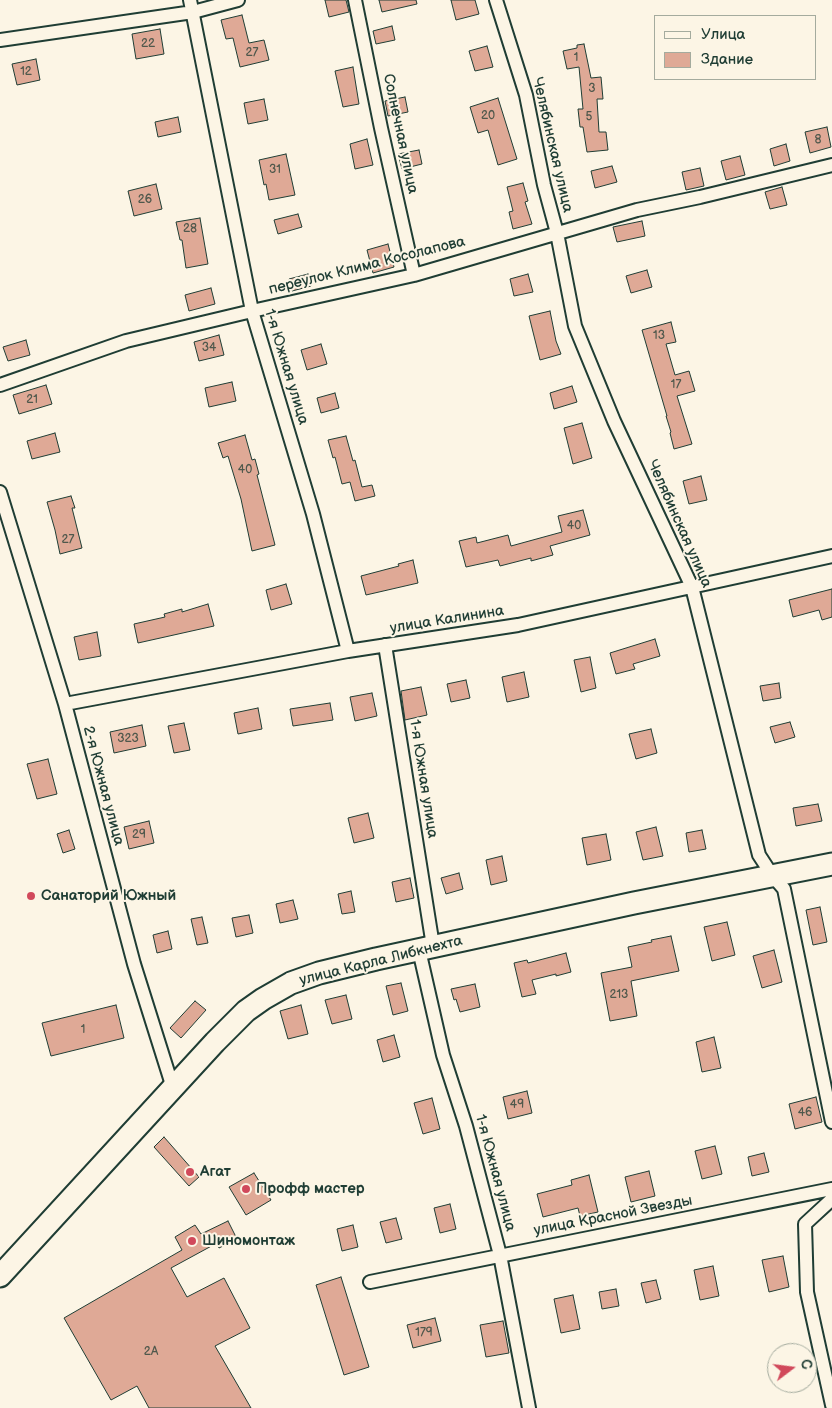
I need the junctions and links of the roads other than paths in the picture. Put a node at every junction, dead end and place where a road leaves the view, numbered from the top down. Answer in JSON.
{"nodes":[{"id":1,"x":238,"y":0,"type":"edge"},
{"id":2,"x":355,"y":0,"type":"edge"},
{"id":3,"x":496,"y":0,"type":"edge"},
{"id":4,"x":191,"y":6,"type":"edge"},
{"id":5,"x":0,"y":40,"type":"edge"},
{"id":6,"x":832,"y":165,"type":"edge"},
{"id":7,"x":556,"y":233,"type":"junction"},
{"id":8,"x":414,"y":275,"type":"junction"},
{"id":9,"x":252,"y":311,"type":"junction"},
{"id":10,"x":0,"y":385,"type":"edge"},
{"id":11,"x":0,"y":492,"type":"edge"},
{"id":12,"x":832,"y":556,"type":"edge"},
{"id":13,"x":692,"y":587,"type":"junction"},
{"id":14,"x":385,"y":646,"type":"junction"},
{"id":15,"x":348,"y":651,"type":"junction"},
{"id":16,"x":65,"y":704,"type":"junction"},
{"id":17,"x":832,"y":864,"type":"edge"},
{"id":18,"x":772,"y":875,"type":"junction"},
{"id":19,"x":426,"y":948,"type":"junction"},
{"id":20,"x":174,"y":1088,"type":"junction"},
{"id":21,"x":832,"y":1122,"type":"edge"},
{"id":22,"x":832,"y":1189,"type":"edge"},
{"id":23,"x":832,"y":1199,"type":"edge"},
{"id":24,"x":500,"y":1255,"type":"junction"},
{"id":25,"x":4,"y":1266,"type":"edge"},
{"id":26,"x":370,"y":1282,"type":"dead end"},
{"id":27,"x":832,"y":1405,"type":"edge"},
{"id":28,"x":529,"y":1408,"type":"edge"}],
"edges":[{"from":1,"to":4,"type":"street"},
{"from":2,"to":8,"type":"street","name":"Солнечная улица"},
{"from":3,"to":7,"type":"street","name":"Челябинская улица"},
{"from":4,"to":5,"type":"street"},
{"from":4,"to":9,"type":"street","name":"1-я Южная улица"},
{"from":6,"to":7,"type":"street","name":"переулок Клима Косолапова"},
{"from":7,"to":8,"type":"street","name":"переулок Клима Косолапова"},
{"from":7,"to":13,"type":"street","name":"Челябинская улица"},
{"from":8,"to":9,"type":"street","name":"переулок Клима Косолапова"},
{"from":9,"to":10,"type":"street","name":"переулок Клима Косолапова"},
{"from":9,"to":15,"type":"street","name":"1-я Южная улица"},
{"from":11,"to":16,"type":"street","name":"2-я Южная улица"},
{"from":12,"to":13,"type":"street","name":"улица Калинина"},
{"from":13,"to":14,"type":"street","name":"улица Калинина"},
{"from":13,"to":18,"type":"street","name":"Челябинская улица"},
{"from":14,"to":15,"type":"street","name":"улица Калинина"},
{"from":14,"to":19,"type":"street","name":"1-я Южная улица"},
{"from":15,"to":16,"type":"street","name":"улица Калинина"},
{"from":16,"to":20,"type":"street","name":"2-я Южная улица"},
{"from":17,"to":18,"type":"main road","name":"улица Карла Либкнехта"},
{"from":18,"to":19,"type":"main road","name":"улица Карла Либкнехта"},
{"from":18,"to":21,"type":"street","name":"Челябинская улица"},
{"from":19,"to":20,"type":"main road","name":"улица Карла Либкнехта"},
{"from":19,"to":24,"type":"street","name":"1-я Южная улица"},
{"from":20,"to":25,"type":"main road","name":"улица Карла Либкнехта"},
{"from":22,"to":24,"type":"street","name":"улица Красной Звезды"},
{"from":23,"to":27,"type":"street"},
{"from":24,"to":26,"type":"street","name":"улица Красной Звезды"},
{"from":24,"to":28,"type":"street","name":"1-я Южная улица"}]}
